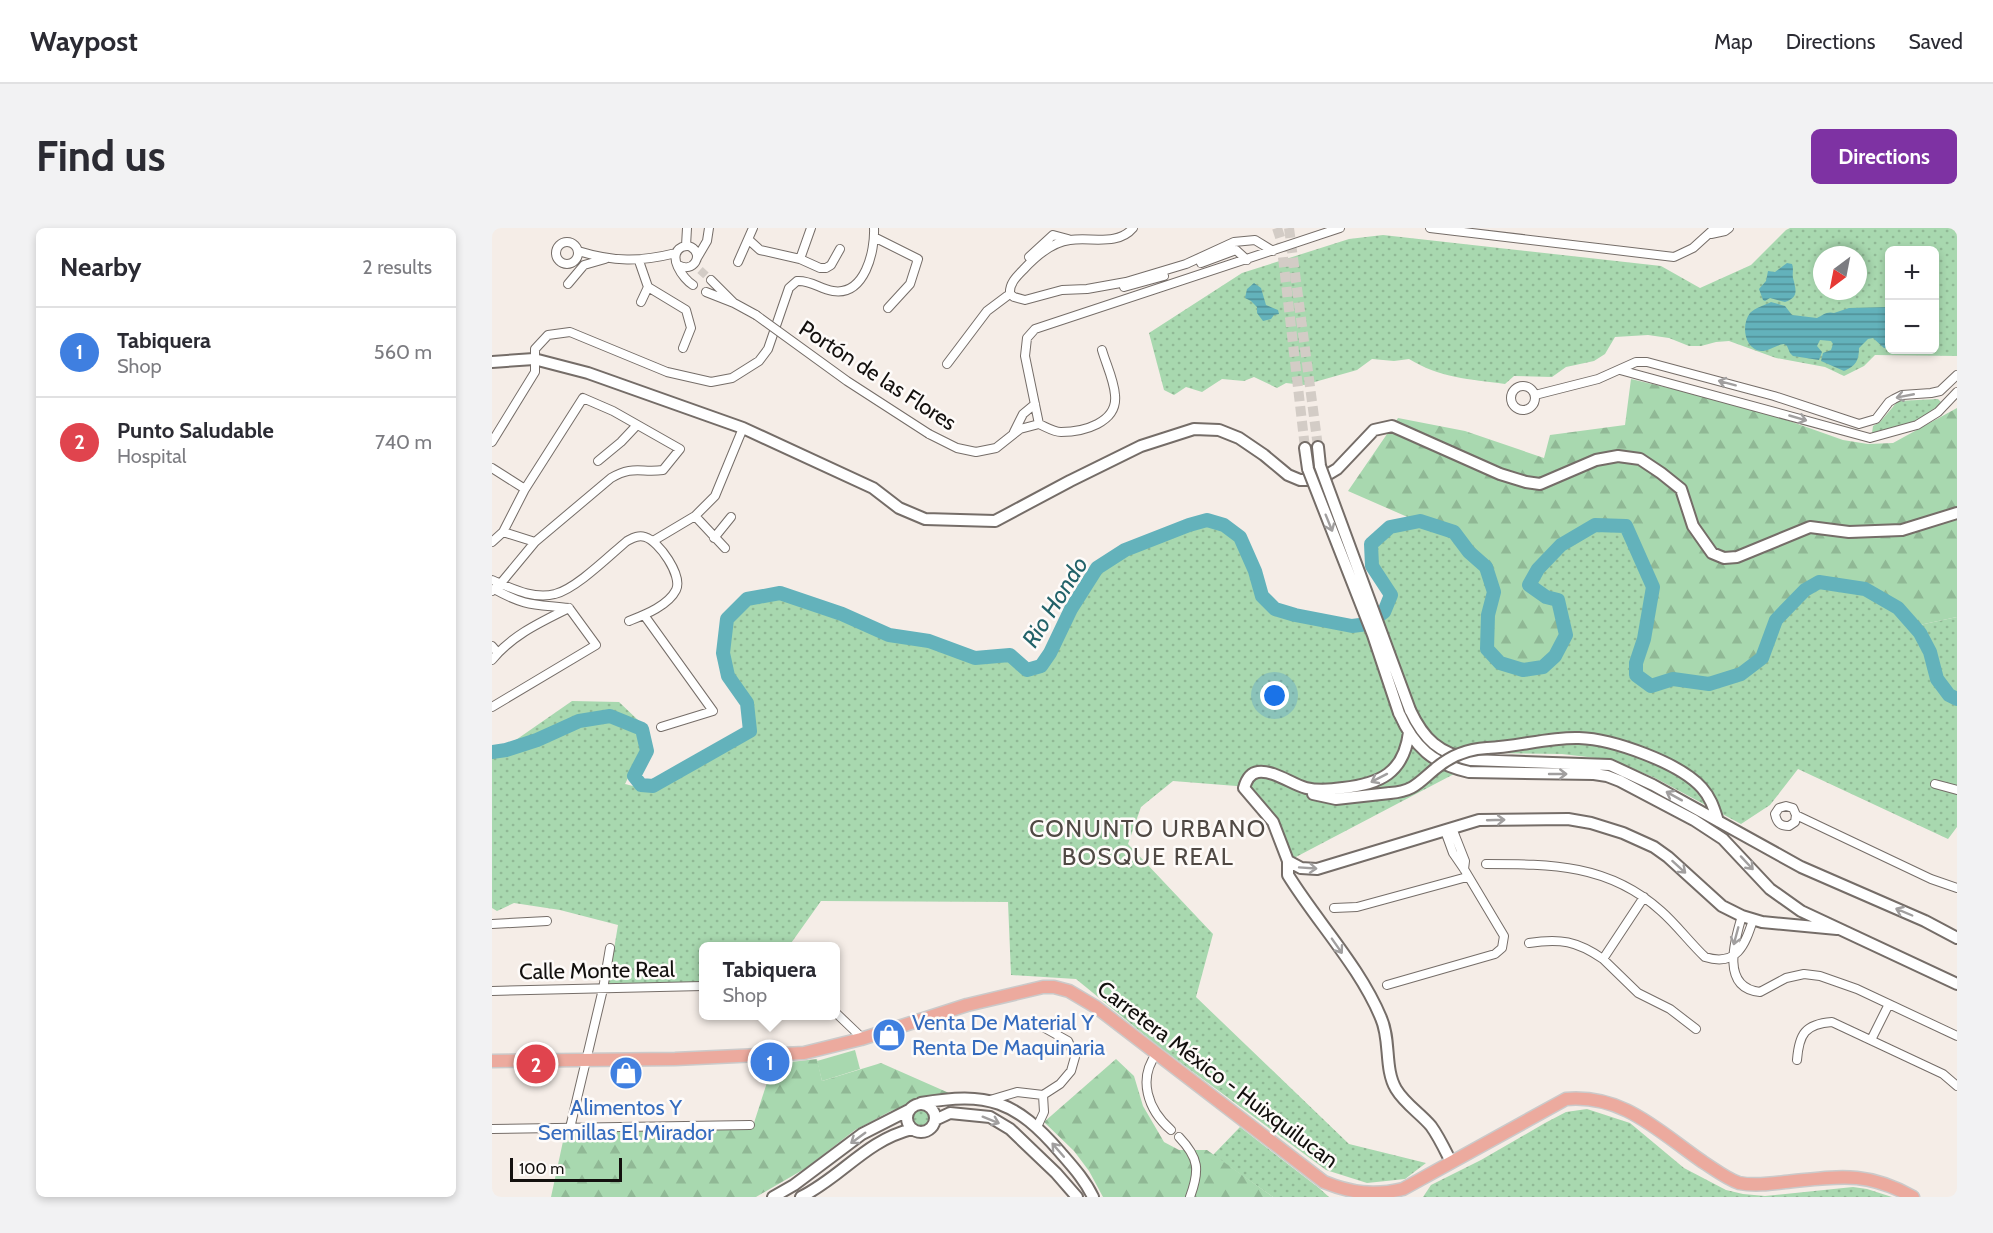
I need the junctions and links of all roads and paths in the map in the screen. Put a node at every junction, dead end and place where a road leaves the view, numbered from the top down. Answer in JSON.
{"nodes":[{"id":1,"x":687,"y":228,"type":"edge"},
{"id":2,"x":709,"y":228,"type":"edge"},
{"id":3,"x":753,"y":228,"type":"edge"},
{"id":4,"x":811,"y":228,"type":"edge"},
{"id":5,"x":1133,"y":228,"type":"edge"},
{"id":6,"x":1340,"y":228,"type":"edge"},
{"id":7,"x":1430,"y":228,"type":"edge"},
{"id":8,"x":1729,"y":228,"type":"edge"},
{"id":9,"x":1713,"y":231,"type":"edge"},
{"id":10,"x":874,"y":232,"type":"edge"},
{"id":11,"x":749,"y":240,"type":"junction"},
{"id":12,"x":1070,"y":240,"type":"junction"},
{"id":13,"x":686,"y":246,"type":"junction"},
{"id":14,"x":840,"y":249,"type":"dead end"},
{"id":15,"x":578,"y":251,"type":"dead end"},
{"id":16,"x":1273,"y":251,"type":"junction"},
{"id":17,"x":676,"y":253,"type":"junction"},
{"id":18,"x":606,"y":259,"type":"junction"},
{"id":19,"x":800,"y":259,"type":"junction"},
{"id":20,"x":1247,"y":260,"type":"junction"},
{"id":21,"x":639,"y":261,"type":"junction"},
{"id":22,"x":738,"y":262,"type":"dead end"},
{"id":23,"x":678,"y":265,"type":"junction"},
{"id":24,"x":697,"y":265,"type":"junction"},
{"id":25,"x":711,"y":280,"type":"tunnel mouth"},
{"id":26,"x":568,"y":284,"type":"dead end"},
{"id":27,"x":693,"y":285,"type":"dead end"},
{"id":28,"x":648,"y":287,"type":"junction"},
{"id":29,"x":706,"y":292,"type":"dead end"},
{"id":30,"x":1063,"y":292,"type":"junction"},
{"id":31,"x":1006,"y":296,"type":"junction"},
{"id":32,"x":641,"y":302,"type":"dead end"},
{"id":33,"x":734,"y":303,"type":"junction"},
{"id":34,"x":888,"y":308,"type":"dead end"},
{"id":35,"x":683,"y":348,"type":"dead end"},
{"id":36,"x":1102,"y":350,"type":"dead end"},
{"id":37,"x":534,"y":359,"type":"junction"},
{"id":38,"x":492,"y":362,"type":"edge"},
{"id":39,"x":947,"y":364,"type":"dead end"},
{"id":40,"x":1620,"y":370,"type":"junction"},
{"id":41,"x":1957,"y":375,"type":"edge"},
{"id":42,"x":1940,"y":391,"type":"junction"},
{"id":43,"x":1957,"y":392,"type":"edge"},
{"id":44,"x":1535,"y":395,"type":"dead end"},
{"id":45,"x":1035,"y":404,"type":"junction"},
{"id":46,"x":1948,"y":404,"type":"junction"},
{"id":47,"x":1867,"y":423,"type":"junction"},
{"id":48,"x":1039,"y":424,"type":"junction"},
{"id":49,"x":637,"y":425,"type":"junction"},
{"id":50,"x":743,"y":428,"type":"junction"},
{"id":51,"x":1014,"y":433,"type":"junction"},
{"id":52,"x":1870,"y":438,"type":"junction"},
{"id":53,"x":492,"y":441,"type":"edge"},
{"id":54,"x":1305,"y":447,"type":"tunnel mouth"},
{"id":55,"x":1318,"y":447,"type":"tunnel mouth"},
{"id":56,"x":598,"y":461,"type":"dead end"},
{"id":57,"x":492,"y":468,"type":"edge"},
{"id":58,"x":525,"y":489,"type":"junction"},
{"id":59,"x":1957,"y":513,"type":"edge"},
{"id":60,"x":695,"y":516,"type":"junction"},
{"id":61,"x":731,"y":518,"type":"dead end"},
{"id":62,"x":503,"y":532,"type":"junction"},
{"id":63,"x":714,"y":538,"type":"junction"},
{"id":64,"x":653,"y":541,"type":"junction"},
{"id":65,"x":492,"y":542,"type":"edge"},
{"id":66,"x":535,"y":542,"type":"junction"},
{"id":67,"x":724,"y":548,"type":"dead end"},
{"id":68,"x":492,"y":580,"type":"edge"},
{"id":69,"x":496,"y":588,"type":"edge"},
{"id":70,"x":569,"y":608,"type":"junction"},
{"id":71,"x":644,"y":615,"type":"junction"},
{"id":72,"x":629,"y":621,"type":"dead end"},
{"id":73,"x":495,"y":649,"type":"edge"},
{"id":74,"x":492,"y":660,"type":"edge"},
{"id":75,"x":492,"y":707,"type":"edge"},
{"id":76,"x":1405,"y":711,"type":"junction"},
{"id":77,"x":661,"y":727,"type":"dead end"},
{"id":78,"x":1409,"y":732,"type":"junction"},
{"id":79,"x":1289,"y":781,"type":"junction"},
{"id":80,"x":1935,"y":784,"type":"dead end"},
{"id":81,"x":1957,"y":790,"type":"edge"},
{"id":82,"x":1796,"y":815,"type":"dead end"},
{"id":83,"x":1718,"y":821,"type":"junction"},
{"id":84,"x":1448,"y":830,"type":"junction"},
{"id":85,"x":1288,"y":861,"type":"junction"},
{"id":86,"x":1486,"y":864,"type":"dead end"},
{"id":87,"x":1466,"y":873,"type":"junction"},
{"id":88,"x":1957,"y":888,"type":"edge"},
{"id":89,"x":1644,"y":897,"type":"junction"},
{"id":90,"x":1334,"y":908,"type":"dead end"},
{"id":91,"x":1742,"y":916,"type":"junction"},
{"id":92,"x":1753,"y":920,"type":"junction"},
{"id":93,"x":547,"y":921,"type":"dead end"},
{"id":94,"x":492,"y":924,"type":"edge"},
{"id":95,"x":1836,"y":929,"type":"junction"},
{"id":96,"x":1957,"y":938,"type":"edge"},
{"id":97,"x":1529,"y":943,"type":"dead end"},
{"id":98,"x":610,"y":948,"type":"dead end"},
{"id":99,"x":1734,"y":956,"type":"junction"},
{"id":100,"x":1603,"y":959,"type":"junction"},
{"id":101,"x":1957,"y":984,"type":"edge"},
{"id":102,"x":1387,"y":985,"type":"dead end"},
{"id":103,"x":699,"y":986,"type":"edge"},
{"id":104,"x":603,"y":989,"type":"junction"},
{"id":105,"x":492,"y":991,"type":"edge"},
{"id":106,"x":1889,"y":1004,"type":"junction"},
{"id":107,"x":840,"y":1017,"type":"edge"},
{"id":108,"x":1034,"y":1022,"type":"dead end"},
{"id":109,"x":1696,"y":1029,"type":"dead end"},
{"id":110,"x":858,"y":1034,"type":"dead end"},
{"id":111,"x":1957,"y":1036,"type":"edge"},
{"id":112,"x":1871,"y":1040,"type":"junction"},
{"id":113,"x":1157,"y":1053,"type":"junction"},
{"id":114,"x":586,"y":1060,"type":"junction"},
{"id":115,"x":1797,"y":1060,"type":"dead end"},
{"id":116,"x":492,"y":1061,"type":"edge"},
{"id":117,"x":1957,"y":1086,"type":"edge"},
{"id":118,"x":1043,"y":1095,"type":"junction"},
{"id":119,"x":990,"y":1100,"type":"junction"},
{"id":120,"x":921,"y":1103,"type":"junction"},
{"id":121,"x":909,"y":1110,"type":"junction"},
{"id":122,"x":935,"y":1120,"type":"junction"},
{"id":123,"x":750,"y":1125,"type":"dead end"},
{"id":124,"x":1038,"y":1127,"type":"junction"},
{"id":125,"x":570,"y":1128,"type":"junction"},
{"id":126,"x":492,"y":1129,"type":"edge"},
{"id":127,"x":912,"y":1129,"type":"junction"},
{"id":128,"x":1172,"y":1130,"type":"dead end"},
{"id":129,"x":1179,"y":1137,"type":"dead end"},
{"id":130,"x":1451,"y":1162,"type":"junction"},
{"id":131,"x":773,"y":1197,"type":"edge"},
{"id":132,"x":801,"y":1197,"type":"edge"},
{"id":133,"x":1077,"y":1197,"type":"edge"},
{"id":134,"x":1094,"y":1197,"type":"edge"},
{"id":135,"x":1190,"y":1197,"type":"edge"},
{"id":136,"x":1913,"y":1197,"type":"edge"}],
"edges":[{"from":1,"to":13,"type":"street"},
{"from":2,"to":24,"type":"street"},
{"from":3,"to":11,"type":"street"},
{"from":4,"to":19,"type":"street"},
{"from":5,"to":12,"type":"street"},
{"from":6,"to":16,"type":"street"},
{"from":7,"to":9,"type":"street"},
{"from":8,"to":9,"type":"street"},
{"from":10,"to":34,"type":"street"},
{"from":10,"to":37,"type":"street"},
{"from":11,"to":19,"type":"street"},
{"from":11,"to":22,"type":"street"},
{"from":12,"to":30,"type":"street"},
{"from":12,"to":31,"type":"street"},
{"from":13,"to":17,"type":"street"},
{"from":13,"to":24,"type":"street"},
{"from":14,"to":19,"type":"street"},
{"from":15,"to":18,"type":"street"},
{"from":16,"to":20,"type":"street"},
{"from":16,"to":30,"type":"street"},
{"from":17,"to":21,"type":"street"},
{"from":17,"to":23,"type":"street"},
{"from":18,"to":21,"type":"street"},
{"from":18,"to":26,"type":"street"},
{"from":20,"to":30,"type":"street"},
{"from":20,"to":45,"type":"street"},
{"from":21,"to":28,"type":"street"},
{"from":23,"to":24,"type":"street"},
{"from":23,"to":27,"type":"street"},
{"from":25,"to":33,"type":"street","name":"Portón de las Flores"},
{"from":28,"to":32,"type":"street"},
{"from":28,"to":35,"type":"street"},
{"from":29,"to":33,"type":"street","name":"Portón de las Flores"},
{"from":30,"to":31,"type":"street"},
{"from":31,"to":39,"type":"street"},
{"from":33,"to":51,"type":"street","name":"Portón de las Flores","bridge":true},
{"from":36,"to":48,"type":"street"},
{"from":37,"to":38,"type":"main road"},
{"from":37,"to":50,"type":"main road"},
{"from":37,"to":53,"type":"street"},
{"from":40,"to":44,"type":"street"},
{"from":47,"to":40,"type":"street","one_way":true},
{"from":40,"to":52,"type":"street","one_way":true},
{"from":41,"to":42,"type":"street"},
{"from":42,"to":46,"type":"street"},
{"from":42,"to":47,"type":"street","one_way":true},
{"from":43,"to":46,"type":"street"},
{"from":45,"to":48,"type":"street"},
{"from":45,"to":51,"type":"street"},
{"from":46,"to":52,"type":"street"},
{"from":47,"to":52,"type":"street"},
{"from":48,"to":51,"type":"street","name":"Portón de las Flores"},
{"from":49,"to":56,"type":"street"},
{"from":49,"to":58,"type":"street"},
{"from":49,"to":66,"type":"street"},
{"from":50,"to":59,"type":"main road"},
{"from":50,"to":60,"type":"street"},
{"from":54,"to":76,"type":"main road","one_way":true,"bridge":true},
{"from":55,"to":76,"type":"main road","bridge":true},
{"from":57,"to":58,"type":"street"},
{"from":58,"to":62,"type":"street"},
{"from":60,"to":63,"type":"street"},
{"from":60,"to":64,"type":"street"},
{"from":61,"to":63,"type":"street"},
{"from":62,"to":65,"type":"street"},
{"from":62,"to":66,"type":"street"},
{"from":63,"to":67,"type":"street"},
{"from":64,"to":69,"type":"street"},
{"from":64,"to":71,"type":"street"},
{"from":66,"to":69,"type":"street"},
{"from":68,"to":69,"type":"street"},
{"from":69,"to":70,"type":"street"},
{"from":70,"to":73,"type":"street"},
{"from":70,"to":75,"type":"street"},
{"from":71,"to":72,"type":"street"},
{"from":71,"to":77,"type":"street"},
{"from":73,"to":74,"type":"street"},
{"from":76,"to":78,"type":"main road"},
{"from":83,"to":76,"type":"main road","one_way":true},
{"from":78,"to":79,"type":"main road","one_way":true},
{"from":78,"to":95,"type":"main road","one_way":true},
{"from":79,"to":83,"type":"main road","bridge":true},
{"from":79,"to":85,"type":"main road"},
{"from":80,"to":81,"type":"street"},
{"from":82,"to":88,"type":"street"},
{"from":96,"to":83,"type":"main road","one_way":true},
{"from":85,"to":84,"type":"main road","one_way":true},
{"from":84,"to":87,"type":"street"},
{"from":84,"to":91,"type":"main road","one_way":true},
{"from":85,"to":130,"type":"main road","one_way":true},
{"from":86,"to":89,"type":"street"},
{"from":87,"to":90,"type":"street"},
{"from":87,"to":102,"type":"street"},
{"from":89,"to":99,"type":"street"},
{"from":89,"to":100,"type":"street"},
{"from":91,"to":92,"type":"main road"},
{"from":91,"to":99,"type":"street","one_way":true},
{"from":92,"to":95,"type":"main road"},
{"from":92,"to":99,"type":"street"},
{"from":93,"to":94,"type":"street"},
{"from":95,"to":101,"type":"main road"},
{"from":97,"to":100,"type":"street"},
{"from":98,"to":104,"type":"street"},
{"from":99,"to":106,"type":"street"},
{"from":100,"to":109,"type":"street"},
{"from":103,"to":104,"type":"street","name":"Calle Monte Real"},
{"from":104,"to":105,"type":"street","name":"Calle Monte Real"},
{"from":104,"to":114,"type":"street"},
{"from":106,"to":111,"type":"street"},
{"from":106,"to":112,"type":"street"},
{"from":107,"to":110,"type":"street"},
{"from":108,"to":118,"type":"street"},
{"from":112,"to":115,"type":"street"},
{"from":112,"to":117,"type":"street"},
{"from":113,"to":114,"type":"main road","name":"Carretera México - Huixquilucan"},
{"from":113,"to":128,"type":"street"},
{"from":113,"to":130,"type":"main road","name":"Carretera México - Huixquilucan"},
{"from":114,"to":116,"type":"main road","name":"Carretera México - Huixquilucan"},
{"from":114,"to":125,"type":"street"},
{"from":118,"to":119,"type":"street"},
{"from":118,"to":124,"type":"street"},
{"from":119,"to":120,"type":"main road"},
{"from":119,"to":124,"type":"main road"},
{"from":120,"to":121,"type":"main road"},
{"from":120,"to":122,"type":"main road"},
{"from":121,"to":127,"type":"main road"},
{"from":121,"to":131,"type":"main road","one_way":true},
{"from":122,"to":127,"type":"main road"},
{"from":122,"to":133,"type":"main road","one_way":true},
{"from":123,"to":125,"type":"street"},
{"from":134,"to":124,"type":"main road","one_way":true},
{"from":125,"to":126,"type":"street"},
{"from":127,"to":132,"type":"main road"},
{"from":129,"to":135,"type":"street"},
{"from":130,"to":136,"type":"main road","name":"Carretera México - Huixquilucan"}]}
